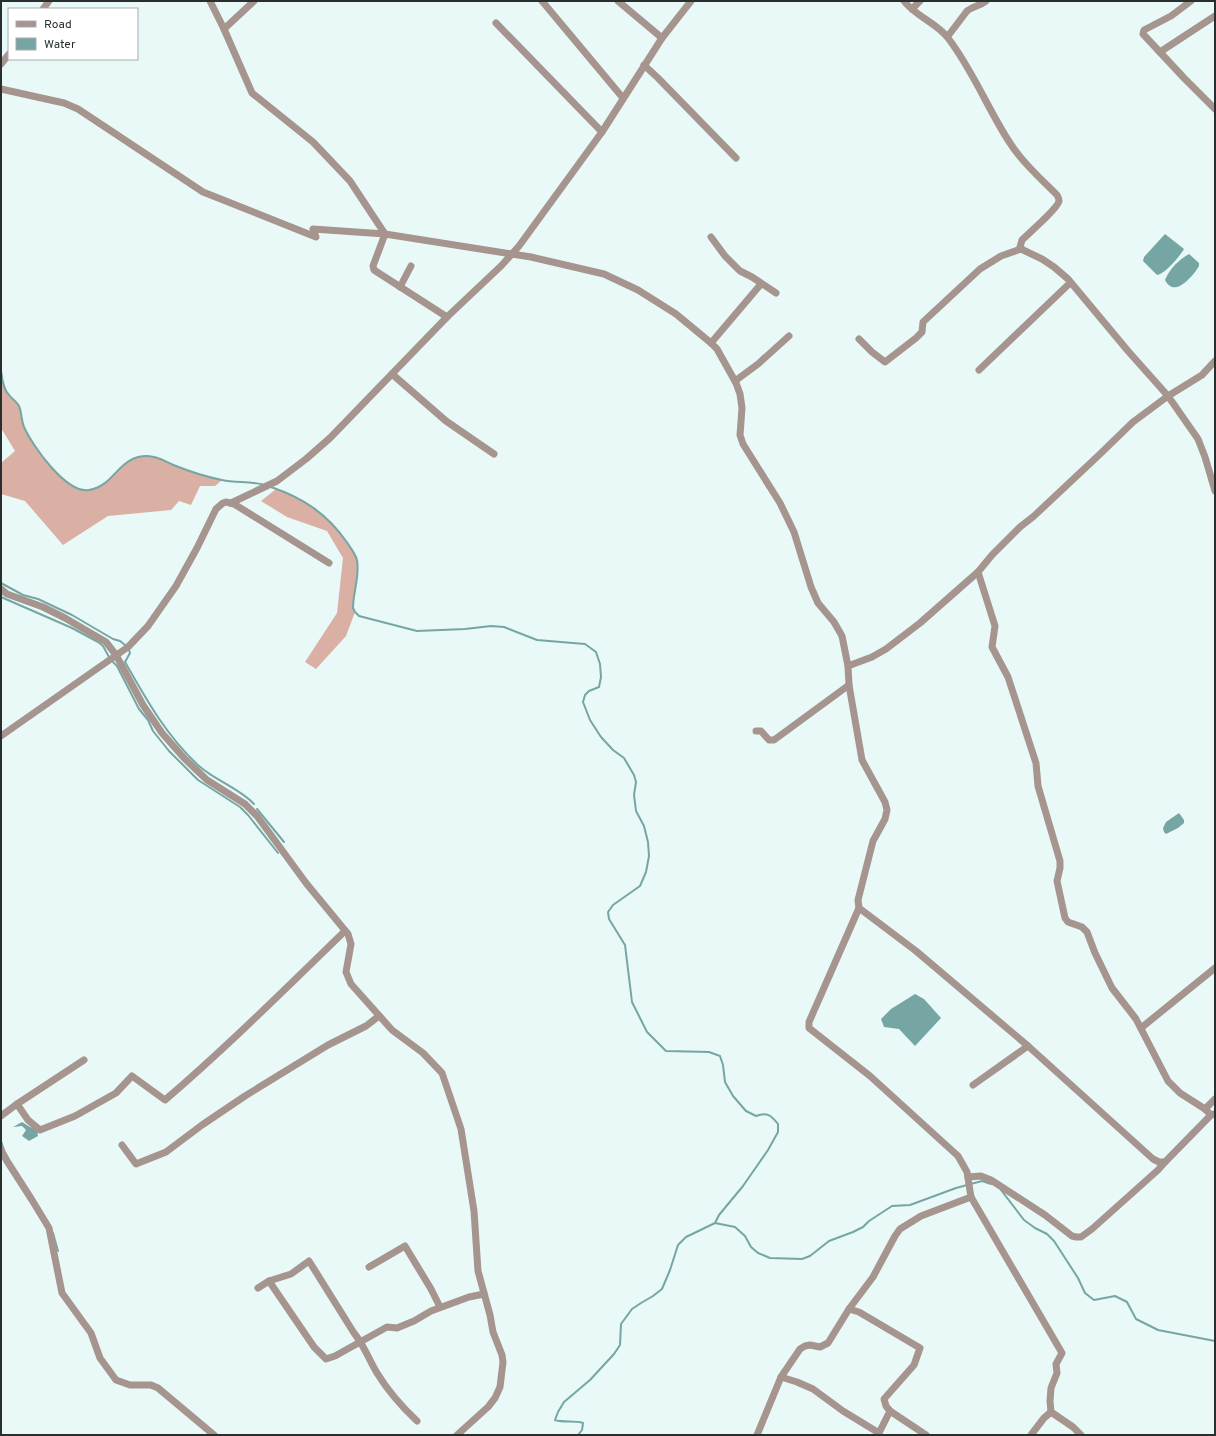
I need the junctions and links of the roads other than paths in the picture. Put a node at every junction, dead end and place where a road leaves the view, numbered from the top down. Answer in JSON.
{"nodes":[{"id":1,"x":210,"y":1,"type":"edge"},
{"id":2,"x":254,"y":1,"type":"edge"},
{"id":3,"x":542,"y":1,"type":"edge"},
{"id":4,"x":618,"y":1,"type":"edge"},
{"id":5,"x":691,"y":1,"type":"edge"},
{"id":6,"x":904,"y":1,"type":"edge"},
{"id":7,"x":920,"y":1,"type":"edge"},
{"id":8,"x":986,"y":1,"type":"edge"},
{"id":9,"x":1191,"y":1,"type":"edge"},
{"id":10,"x":912,"y":9,"type":"junction"},
{"id":11,"x":1215,"y":16,"type":"edge"},
{"id":12,"x":496,"y":23,"type":"dead end"},
{"id":13,"x":224,"y":29,"type":"junction"},
{"id":14,"x":948,"y":36,"type":"junction"},
{"id":15,"x":662,"y":38,"type":"junction"},
{"id":16,"x":1160,"y":52,"type":"junction"},
{"id":17,"x":8,"y":55,"type":"edge"},
{"id":18,"x":1,"y":64,"type":"edge"},
{"id":19,"x":644,"y":65,"type":"junction"},
{"id":20,"x":1,"y":89,"type":"edge"},
{"id":21,"x":623,"y":98,"type":"junction"},
{"id":22,"x":1215,"y":109,"type":"edge"},
{"id":23,"x":602,"y":132,"type":"junction"},
{"id":24,"x":736,"y":158,"type":"dead end"},
{"id":25,"x":385,"y":234,"type":"junction"},
{"id":26,"x":711,"y":237,"type":"dead end"},
{"id":27,"x":1021,"y":248,"type":"junction"},
{"id":28,"x":512,"y":254,"type":"junction"},
{"id":29,"x":412,"y":266,"type":"dead end"},
{"id":30,"x":1070,"y":282,"type":"junction"},
{"id":31,"x":761,"y":284,"type":"junction"},
{"id":32,"x":400,"y":287,"type":"junction"},
{"id":33,"x":776,"y":293,"type":"dead end"},
{"id":34,"x":446,"y":317,"type":"junction"},
{"id":35,"x":789,"y":336,"type":"dead end"},
{"id":36,"x":859,"y":339,"type":"dead end"},
{"id":37,"x":711,"y":343,"type":"junction"},
{"id":38,"x":1215,"y":361,"type":"edge"},
{"id":39,"x":979,"y":370,"type":"dead end"},
{"id":40,"x":392,"y":374,"type":"junction"},
{"id":41,"x":735,"y":382,"type":"junction"},
{"id":42,"x":1168,"y":396,"type":"junction"},
{"id":43,"x":494,"y":454,"type":"dead end"},
{"id":44,"x":1215,"y":491,"type":"edge"},
{"id":45,"x":231,"y":503,"type":"junction"},
{"id":46,"x":329,"y":563,"type":"dead end"},
{"id":47,"x":978,"y":572,"type":"junction"},
{"id":48,"x":1,"y":589,"type":"edge"},
{"id":49,"x":116,"y":655,"type":"junction"},
{"id":50,"x":848,"y":666,"type":"junction"},
{"id":51,"x":848,"y":685,"type":"junction"},
{"id":52,"x":756,"y":731,"type":"dead end"},
{"id":53,"x":1,"y":736,"type":"edge"},
{"id":54,"x":859,"y":908,"type":"junction"},
{"id":55,"x":345,"y":931,"type":"junction"},
{"id":56,"x":1215,"y":968,"type":"edge"},
{"id":57,"x":379,"y":1016,"type":"junction"},
{"id":58,"x":1141,"y":1028,"type":"junction"},
{"id":59,"x":1028,"y":1046,"type":"junction"},
{"id":60,"x":84,"y":1060,"type":"dead end"},
{"id":61,"x":973,"y":1085,"type":"dead end"},
{"id":62,"x":1215,"y":1099,"type":"edge"},
{"id":63,"x":17,"y":1104,"type":"junction"},
{"id":64,"x":1205,"y":1109,"type":"junction"},
{"id":65,"x":1213,"y":1115,"type":"edge"},
{"id":66,"x":1,"y":1116,"type":"edge"},
{"id":67,"x":122,"y":1145,"type":"dead end"},
{"id":68,"x":1,"y":1150,"type":"edge"},
{"id":69,"x":1165,"y":1162,"type":"junction"},
{"id":70,"x":968,"y":1179,"type":"junction"},
{"id":71,"x":970,"y":1195,"type":"junction"},
{"id":72,"x":369,"y":1267,"type":"dead end"},
{"id":73,"x":269,"y":1281,"type":"junction"},
{"id":74,"x":258,"y":1288,"type":"dead end"},
{"id":75,"x":484,"y":1294,"type":"junction"},
{"id":76,"x":440,"y":1307,"type":"junction"},
{"id":77,"x":849,"y":1309,"type":"junction"},
{"id":78,"x":361,"y":1342,"type":"junction"},
{"id":79,"x":781,"y":1377,"type":"junction"},
{"id":80,"x":890,"y":1410,"type":"junction"},
{"id":81,"x":1051,"y":1412,"type":"junction"},
{"id":82,"x":417,"y":1420,"type":"dead end"},
{"id":83,"x":214,"y":1435,"type":"edge"},
{"id":84,"x":457,"y":1435,"type":"edge"},
{"id":85,"x":757,"y":1435,"type":"edge"},
{"id":86,"x":926,"y":1435,"type":"edge"},
{"id":87,"x":1031,"y":1435,"type":"edge"},
{"id":88,"x":1081,"y":1435,"type":"edge"}],
"edges":[{"from":1,"to":13,"type":"street"},
{"from":2,"to":13,"type":"street"},
{"from":3,"to":21,"type":"street"},
{"from":4,"to":15,"type":"street"},
{"from":5,"to":15,"type":"street"},
{"from":6,"to":10,"type":"street"},
{"from":7,"to":10,"type":"street"},
{"from":8,"to":14,"type":"street"},
{"from":9,"to":16,"type":"street"},
{"from":10,"to":14,"type":"street"},
{"from":11,"to":16,"type":"street"},
{"from":12,"to":23,"type":"street"},
{"from":13,"to":25,"type":"street"},
{"from":14,"to":27,"type":"street"},
{"from":15,"to":19,"type":"street"},
{"from":16,"to":22,"type":"street"},
{"from":17,"to":18,"type":"street"},
{"from":19,"to":21,"type":"street"},
{"from":19,"to":24,"type":"street"},
{"from":20,"to":25,"type":"street"},
{"from":21,"to":23,"type":"street"},
{"from":23,"to":28,"type":"street"},
{"from":25,"to":28,"type":"street"},
{"from":25,"to":32,"type":"street"},
{"from":26,"to":31,"type":"street"},
{"from":27,"to":30,"type":"street"},
{"from":27,"to":36,"type":"street"},
{"from":28,"to":34,"type":"street"},
{"from":28,"to":37,"type":"street"},
{"from":29,"to":32,"type":"street"},
{"from":30,"to":39,"type":"street"},
{"from":30,"to":42,"type":"street"},
{"from":31,"to":33,"type":"street"},
{"from":31,"to":37,"type":"street"},
{"from":32,"to":34,"type":"street"},
{"from":34,"to":40,"type":"street"},
{"from":35,"to":41,"type":"street"},
{"from":37,"to":41,"type":"street"},
{"from":38,"to":42,"type":"street"},
{"from":40,"to":43,"type":"street"},
{"from":40,"to":45,"type":"street"},
{"from":41,"to":50,"type":"street"},
{"from":42,"to":44,"type":"street"},
{"from":42,"to":47,"type":"street"},
{"from":45,"to":46,"type":"street"},
{"from":45,"to":49,"type":"street"},
{"from":47,"to":50,"type":"street"},
{"from":47,"to":58,"type":"street"},
{"from":48,"to":49,"type":"street"},
{"from":49,"to":53,"type":"street"},
{"from":49,"to":55,"type":"street"},
{"from":50,"to":51,"type":"street"},
{"from":51,"to":52,"type":"street"},
{"from":51,"to":54,"type":"street"},
{"from":54,"to":59,"type":"street"},
{"from":54,"to":70,"type":"street"},
{"from":55,"to":57,"type":"street"},
{"from":55,"to":63,"type":"street"},
{"from":56,"to":58,"type":"street"},
{"from":57,"to":67,"type":"street"},
{"from":57,"to":75,"type":"street"},
{"from":58,"to":64,"type":"street"},
{"from":59,"to":61,"type":"street"},
{"from":59,"to":69,"type":"street"},
{"from":60,"to":63,"type":"street"},
{"from":62,"to":64,"type":"street"},
{"from":63,"to":66,"type":"street"},
{"from":64,"to":65,"type":"street"},
{"from":65,"to":69,"type":"street"},
{"from":68,"to":83,"type":"street"},
{"from":69,"to":70,"type":"street"},
{"from":70,"to":71,"type":"street"},
{"from":71,"to":77,"type":"street"},
{"from":71,"to":81,"type":"street"},
{"from":72,"to":76,"type":"street"},
{"from":73,"to":74,"type":"street"},
{"from":73,"to":78,"type":"street"},
{"from":73,"to":78,"type":"street"},
{"from":75,"to":76,"type":"street"},
{"from":75,"to":84,"type":"street"},
{"from":76,"to":78,"type":"street"},
{"from":77,"to":79,"type":"street"},
{"from":77,"to":80,"type":"street"},
{"from":78,"to":82,"type":"street"},
{"from":79,"to":80,"type":"street"},
{"from":79,"to":85,"type":"street"},
{"from":80,"to":86,"type":"street"},
{"from":81,"to":87,"type":"street"},
{"from":81,"to":88,"type":"street"}]}
